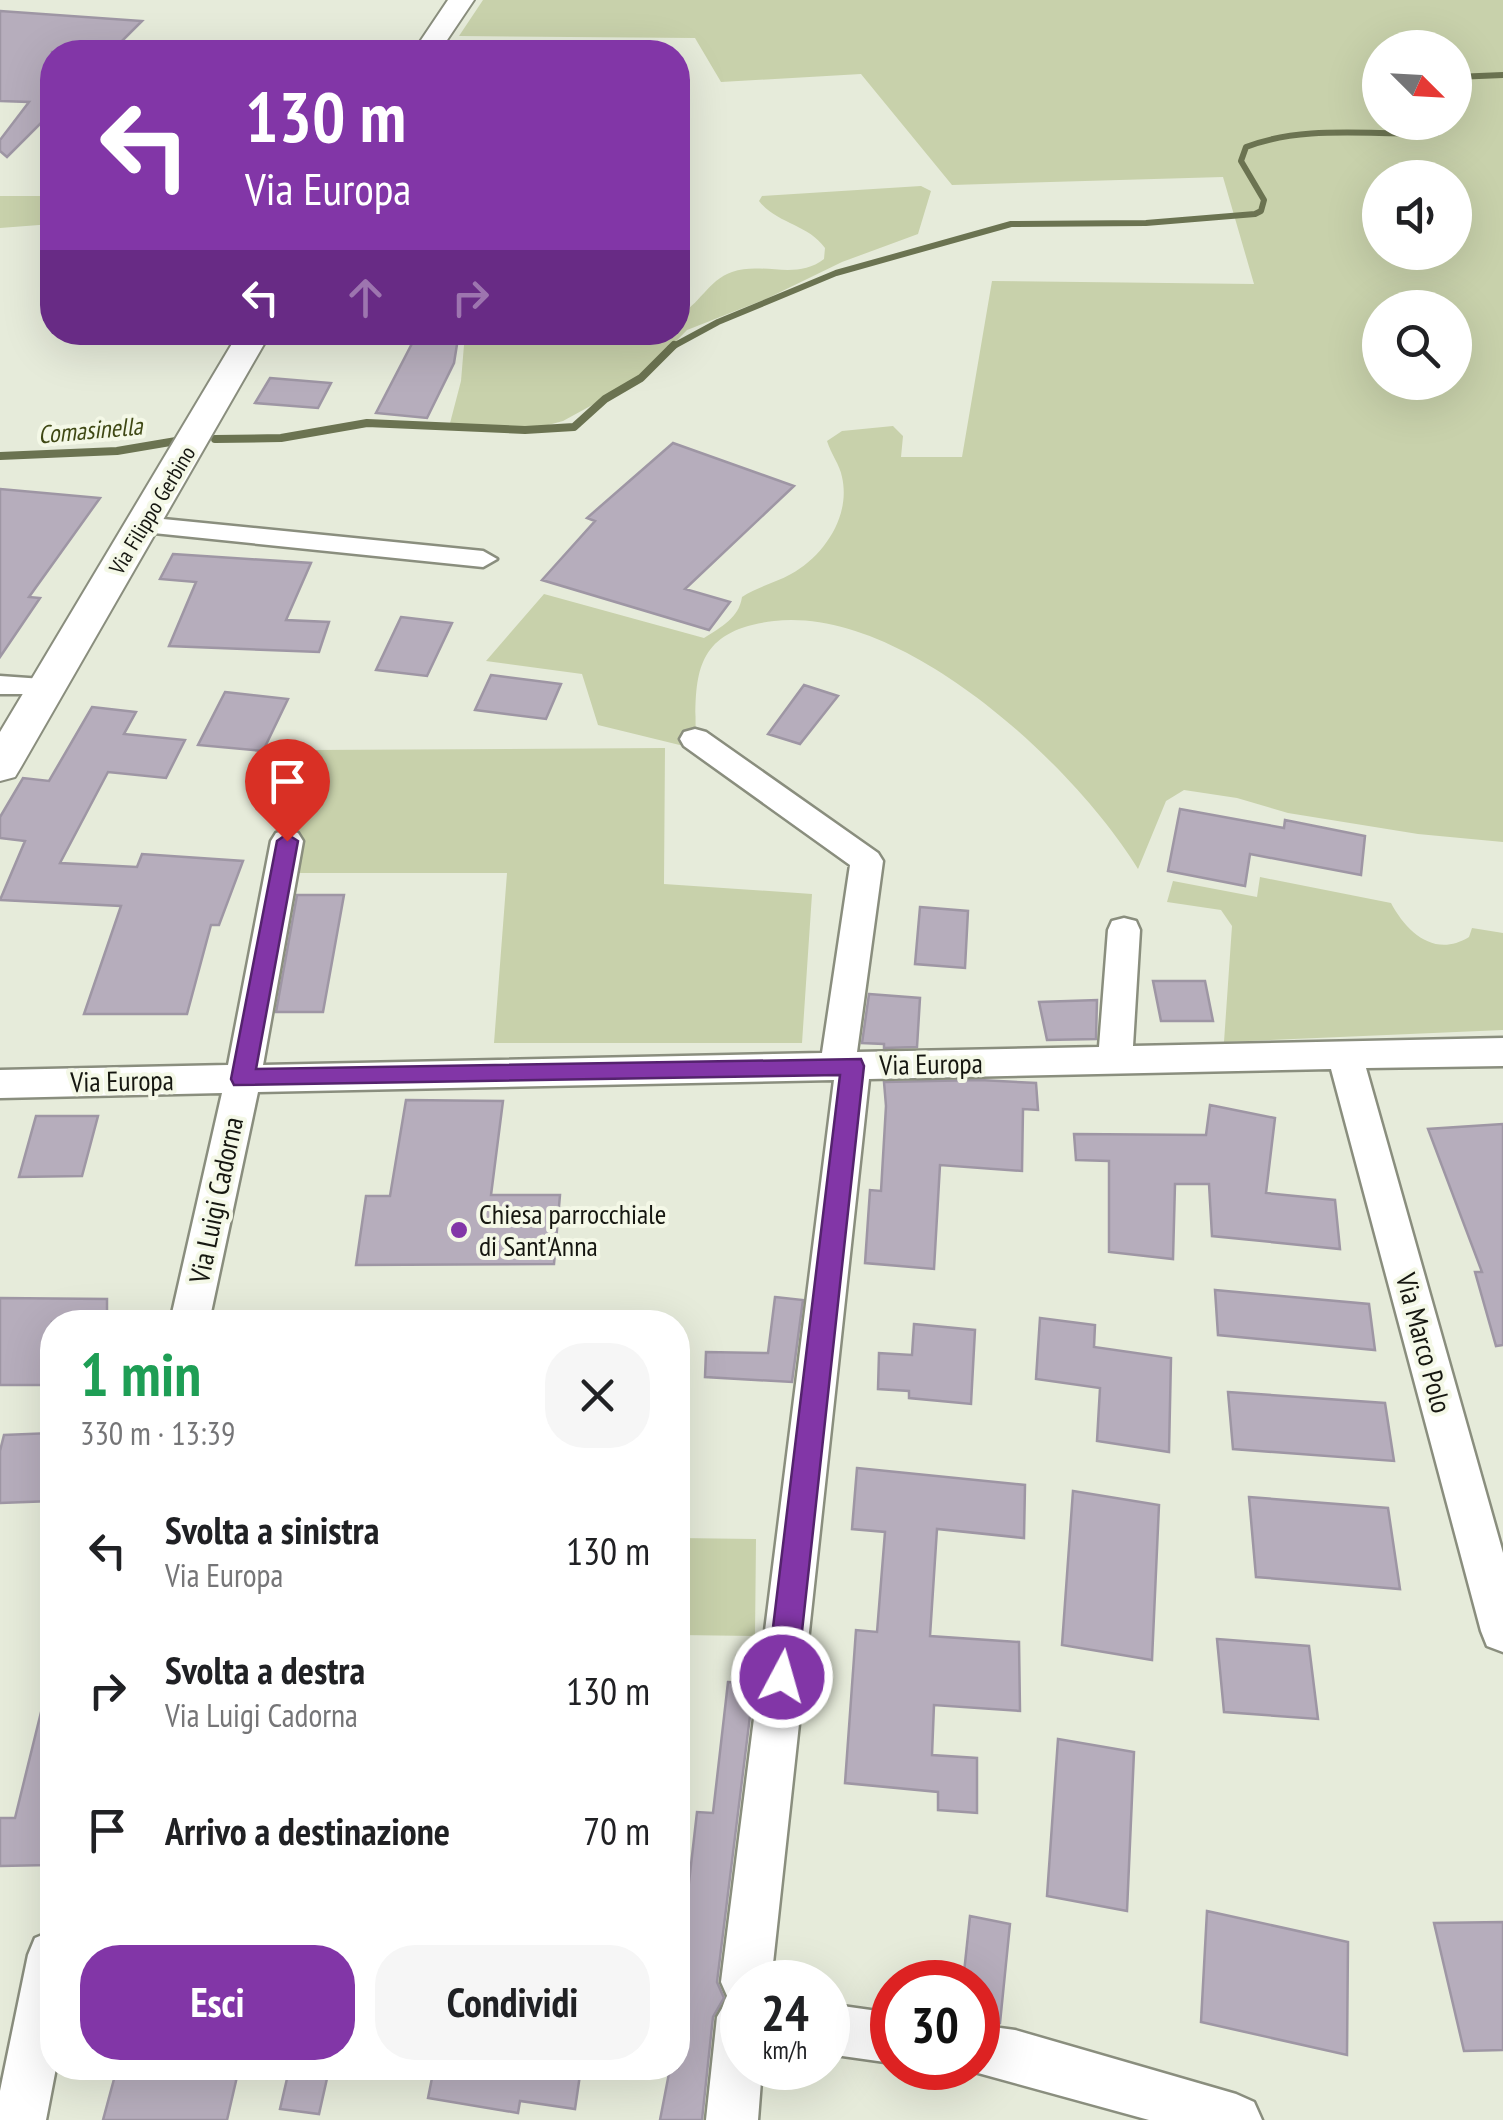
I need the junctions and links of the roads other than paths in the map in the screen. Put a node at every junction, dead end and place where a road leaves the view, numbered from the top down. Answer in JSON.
{"nodes":[{"id":1,"x":461,"y":0,"type":"edge"},
{"id":2,"x":434,"y":40,"type":"edge"},
{"id":3,"x":247,"y":345,"type":"edge"},
{"id":4,"x":143,"y":525,"type":"junction"},
{"id":5,"x":484,"y":559,"type":"dead end"},
{"id":6,"x":0,"y":685,"type":"edge"},
{"id":7,"x":48,"y":687,"type":"junction"},
{"id":8,"x":696,"y":739,"type":"dead end"},
{"id":9,"x":0,"y":767,"type":"edge"},
{"id":10,"x":287,"y":841,"type":"dead end"},
{"id":11,"x":1124,"y":930,"type":"dead end"},
{"id":12,"x":1503,"y":1052,"type":"edge"},
{"id":13,"x":1345,"y":1055,"type":"junction"},
{"id":14,"x":1115,"y":1060,"type":"junction"},
{"id":15,"x":846,"y":1066,"type":"junction"},
{"id":16,"x":242,"y":1079,"type":"junction"},
{"id":17,"x":0,"y":1084,"type":"edge"},
{"id":18,"x":193,"y":1310,"type":"edge"},
{"id":19,"x":1503,"y":1632,"type":"edge"},
{"id":20,"x":748,"y":1960,"type":"edge"},
{"id":21,"x":40,"y":2017,"type":"edge"},
{"id":22,"x":1000,"y":2053,"type":"edge"},
{"id":23,"x":735,"y":2090,"type":"edge"},
{"id":24,"x":20,"y":2120,"type":"edge"},
{"id":25,"x":732,"y":2120,"type":"edge"},
{"id":26,"x":1236,"y":2120,"type":"edge"}],
"edges":[{"from":1,"to":2,"type":"street"},
{"from":3,"to":4,"type":"street","name":"Via Filippo Gerbino"},
{"from":4,"to":5,"type":"street"},
{"from":4,"to":7,"type":"street","name":"Via Filippo Gerbino"},
{"from":6,"to":7,"type":"street"},
{"from":7,"to":9,"type":"street","name":"Via Filippo Gerbino"},
{"from":8,"to":15,"type":"street"},
{"from":10,"to":16,"type":"street","name":"Via Luigi Cadorna"},
{"from":11,"to":14,"type":"street"},
{"from":12,"to":13,"type":"street","name":"Via Europa"},
{"from":13,"to":14,"type":"street","name":"Via Europa"},
{"from":13,"to":19,"type":"street","name":"Via Marco Polo"},
{"from":14,"to":15,"type":"street","name":"Via Europa"},
{"from":15,"to":16,"type":"street","name":"Via Europa"},
{"from":15,"to":20,"type":"street"},
{"from":16,"to":17,"type":"street","name":"Via Europa"},
{"from":16,"to":18,"type":"street","name":"Via Luigi Cadorna"},
{"from":21,"to":24,"type":"street"},
{"from":22,"to":26,"type":"street"},
{"from":23,"to":25,"type":"street"}]}
